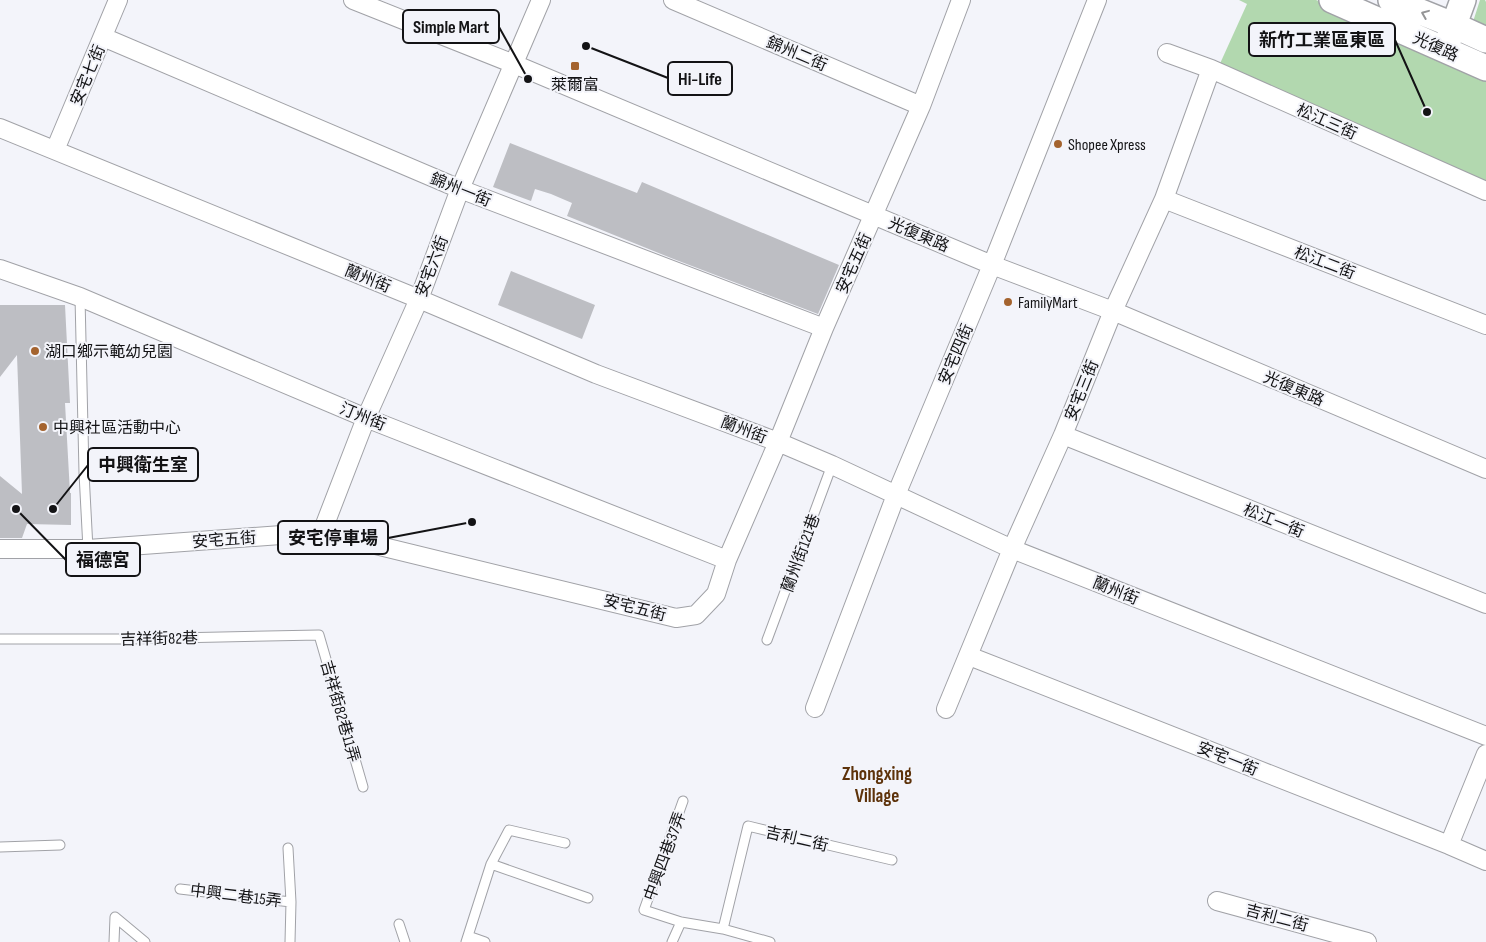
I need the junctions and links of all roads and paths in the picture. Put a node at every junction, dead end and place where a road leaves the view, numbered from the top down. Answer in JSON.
{"nodes":[{"id":1,"x":118,"y":0,"type":"edge"},
{"id":2,"x":352,"y":0,"type":"edge"},
{"id":3,"x":541,"y":0,"type":"edge"},
{"id":4,"x":673,"y":0,"type":"edge"},
{"id":5,"x":961,"y":0,"type":"edge"},
{"id":6,"x":1097,"y":0,"type":"edge"},
{"id":7,"x":1332,"y":0,"type":"edge"},
{"id":8,"x":1390,"y":0,"type":"edge"},
{"id":9,"x":1463,"y":0,"type":"edge"},
{"id":10,"x":1453,"y":25,"type":"junction"},
{"id":11,"x":103,"y":37,"type":"junction"},
{"id":12,"x":1486,"y":40,"type":"edge"},
{"id":13,"x":1444,"y":50,"type":"junction"},
{"id":14,"x":1168,"y":53,"type":"dead end"},
{"id":15,"x":514,"y":64,"type":"junction"},
{"id":16,"x":1486,"y":68,"type":"edge"},
{"id":17,"x":1211,"y":70,"type":"junction"},
{"id":18,"x":921,"y":106,"type":"junction"},
{"id":19,"x":0,"y":128,"type":"edge"},
{"id":20,"x":55,"y":150,"type":"junction"},
{"id":21,"x":460,"y":189,"type":"junction"},
{"id":22,"x":1486,"y":191,"type":"edge"},
{"id":23,"x":1164,"y":199,"type":"junction"},
{"id":24,"x":874,"y":215,"type":"junction"},
{"id":25,"x":992,"y":265,"type":"junction"},
{"id":26,"x":0,"y":269,"type":"edge"},
{"id":27,"x":80,"y":297,"type":"junction"},
{"id":28,"x":419,"y":299,"type":"junction"},
{"id":29,"x":1113,"y":311,"type":"junction"},
{"id":30,"x":1486,"y":325,"type":"edge"},
{"id":31,"x":824,"y":328,"type":"junction"},
{"id":32,"x":366,"y":418,"type":"junction"},
{"id":33,"x":1063,"y":435,"type":"junction"},
{"id":34,"x":778,"y":442,"type":"junction"},
{"id":35,"x":832,"y":465,"type":"junction"},
{"id":36,"x":1486,"y":469,"type":"edge"},
{"id":37,"x":896,"y":495,"type":"junction"},
{"id":38,"x":322,"y":532,"type":"junction"},
{"id":39,"x":88,"y":549,"type":"junction"},
{"id":40,"x":1012,"y":549,"type":"junction"},
{"id":41,"x":0,"y":550,"type":"edge"},
{"id":42,"x":727,"y":560,"type":"junction"},
{"id":43,"x":1486,"y":604,"type":"edge"},
{"id":44,"x":318,"y":634,"type":"joint"},
{"id":45,"x":0,"y":639,"type":"edge"},
{"id":46,"x":767,"y":640,"type":"dead end"},
{"id":47,"x":969,"y":656,"type":"junction"},
{"id":48,"x":815,"y":708,"type":"dead end"},
{"id":49,"x":946,"y":709,"type":"dead end"},
{"id":50,"x":1486,"y":736,"type":"edge"},
{"id":51,"x":1486,"y":754,"type":"edge"},
{"id":52,"x":363,"y":786,"type":"dead end"},
{"id":53,"x":684,"y":801,"type":"dead end"},
{"id":54,"x":564,"y":843,"type":"dead end"},
{"id":55,"x":60,"y":845,"type":"dead end"},
{"id":56,"x":1449,"y":845,"type":"junction"},
{"id":57,"x":0,"y":846,"type":"edge"},
{"id":58,"x":288,"y":848,"type":"dead end"},
{"id":59,"x":892,"y":860,"type":"dead end"},
{"id":60,"x":1486,"y":861,"type":"edge"},
{"id":61,"x":491,"y":864,"type":"junction"},
{"id":62,"x":180,"y":889,"type":"dead end"},
{"id":63,"x":588,"y":898,"type":"dead end"},
{"id":64,"x":1217,"y":901,"type":"dead end"},
{"id":65,"x":291,"y":902,"type":"junction"},
{"id":66,"x":681,"y":922,"type":"junction"},
{"id":67,"x":399,"y":924,"type":"dead end"},
{"id":68,"x":723,"y":929,"type":"junction"},
{"id":69,"x":467,"y":939,"type":"edge"},
{"id":70,"x":114,"y":942,"type":"edge"},
{"id":71,"x":145,"y":942,"type":"edge"},
{"id":72,"x":290,"y":942,"type":"edge"},
{"id":73,"x":405,"y":942,"type":"edge"},
{"id":74,"x":485,"y":942,"type":"edge"},
{"id":75,"x":672,"y":942,"type":"edge"},
{"id":76,"x":770,"y":942,"type":"edge"},
{"id":77,"x":1367,"y":942,"type":"edge"}],
"edges":[{"from":1,"to":11,"type":"street","name":"安宅七街"},
{"from":2,"to":15,"type":"street","name":"光復東路"},
{"from":3,"to":15,"type":"street","name":"安宅六街"},
{"from":4,"to":18,"type":"street","name":"錦州二街"},
{"from":5,"to":18,"type":"street","name":"安宅五街"},
{"from":6,"to":25,"type":"street","name":"安宅四街"},
{"from":7,"to":13,"type":"street","name":"光復路"},
{"from":10,"to":8,"type":"street","name":"光復路","one_way":true},
{"from":9,"to":10,"type":"street"},
{"from":10,"to":12,"type":"street","name":"光復路"},
{"from":10,"to":13,"type":"street"},
{"from":11,"to":20,"type":"street","name":"安宅七街"},
{"from":11,"to":21,"type":"street","name":"錦州一街"},
{"from":13,"to":16,"type":"street","name":"光復路"},
{"from":14,"to":17,"type":"street","name":"松江三街"},
{"from":15,"to":21,"type":"street","name":"安宅六街"},
{"from":15,"to":24,"type":"street","name":"光復東路"},
{"from":17,"to":22,"type":"street","name":"松江三街"},
{"from":17,"to":23,"type":"street","name":"安宅三街"},
{"from":18,"to":24,"type":"street","name":"安宅五街"},
{"from":19,"to":20,"type":"street","name":"蘭州街"},
{"from":20,"to":28,"type":"street","name":"蘭州街"},
{"from":21,"to":28,"type":"street","name":"安宅六街"},
{"from":21,"to":31,"type":"street","name":"錦州一街"},
{"from":23,"to":29,"type":"street","name":"安宅三街"},
{"from":23,"to":30,"type":"street","name":"松江二街"},
{"from":24,"to":25,"type":"street","name":"光復東路"},
{"from":24,"to":31,"type":"street","name":"安宅五街"},
{"from":25,"to":29,"type":"street","name":"光復東路"},
{"from":25,"to":37,"type":"street","name":"安宅四街"},
{"from":26,"to":27,"type":"street","name":"汀州街"},
{"from":27,"to":32,"type":"street","name":"汀州街"},
{"from":27,"to":39,"type":"lane"},
{"from":28,"to":32,"type":"street","name":"安宅六街"},
{"from":28,"to":34,"type":"street","name":"蘭州街"},
{"from":29,"to":33,"type":"street","name":"安宅三街"},
{"from":29,"to":36,"type":"street","name":"光復東路"},
{"from":31,"to":34,"type":"street","name":"安宅五街"},
{"from":32,"to":38,"type":"street","name":"安宅六街"},
{"from":32,"to":42,"type":"street","name":"汀州街"},
{"from":33,"to":40,"type":"street","name":"安宅三街"},
{"from":33,"to":43,"type":"street","name":"松江一街"},
{"from":34,"to":35,"type":"street","name":"蘭州街"},
{"from":34,"to":42,"type":"street","name":"安宅五街"},
{"from":35,"to":37,"type":"street","name":"蘭州街"},
{"from":35,"to":46,"type":"lane","name":"蘭州街121巷"},
{"from":37,"to":40,"type":"street","name":"蘭州街"},
{"from":37,"to":48,"type":"street","name":"安宅四街"},
{"from":38,"to":39,"type":"street","name":"安宅五街"},
{"from":38,"to":42,"type":"street","name":"安宅五街"},
{"from":39,"to":41,"type":"street","name":"安宅五街"},
{"from":40,"to":47,"type":"street","name":"安宅三街"},
{"from":40,"to":50,"type":"street","name":"蘭州街"},
{"from":44,"to":45,"type":"lane","name":"吉祥街82巷"},
{"from":44,"to":52,"type":"lane","name":"吉祥街82巷11弄"},
{"from":47,"to":49,"type":"street","name":"安宅三街"},
{"from":47,"to":56,"type":"street","name":"安宅一街"},
{"from":51,"to":56,"type":"street"},
{"from":53,"to":66,"type":"lane","name":"中興四巷37弄"},
{"from":54,"to":61,"type":"lane"},
{"from":55,"to":57,"type":"lane"},
{"from":56,"to":60,"type":"street","name":"安宅一街"},
{"from":58,"to":65,"type":"lane"},
{"from":59,"to":68,"type":"lane","name":"吉利二街"},
{"from":61,"to":63,"type":"lane"},
{"from":61,"to":69,"type":"lane"},
{"from":62,"to":65,"type":"lane","name":"中興二巷15弄"},
{"from":64,"to":77,"type":"street","name":"吉利二街"},
{"from":65,"to":72,"type":"lane"},
{"from":66,"to":68,"type":"lane"},
{"from":66,"to":75,"type":"lane"},
{"from":67,"to":73,"type":"lane"},
{"from":68,"to":76,"type":"lane"},
{"from":69,"to":74,"type":"lane"},
{"from":70,"to":71,"type":"lane"}]}
